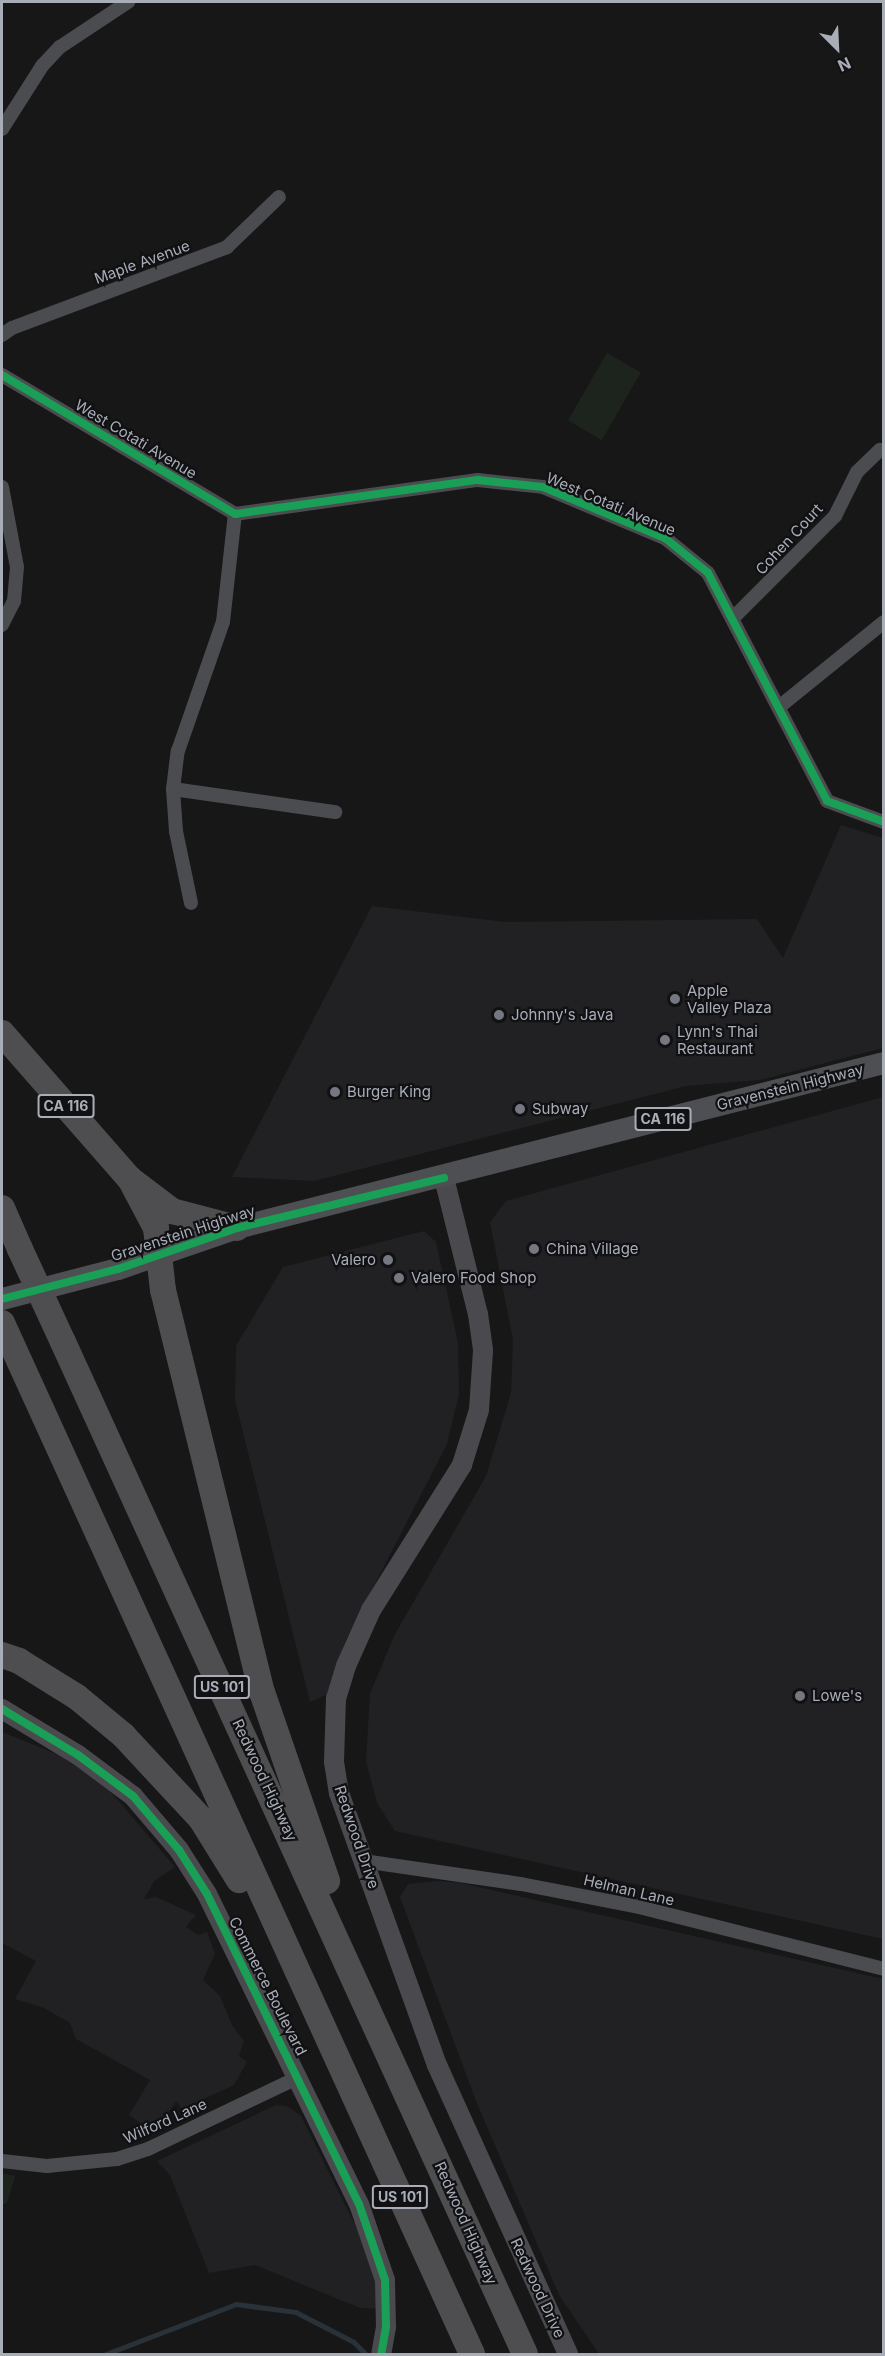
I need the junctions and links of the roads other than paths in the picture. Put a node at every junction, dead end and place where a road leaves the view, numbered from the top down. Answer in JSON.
{"nodes":[{"id":1,"x":128,"y":2,"type":"edge"},
{"id":2,"x":2,"y":129,"type":"edge"},
{"id":3,"x":279,"y":197,"type":"dead end"},
{"id":4,"x":2,"y":335,"type":"edge"},
{"id":5,"x":2,"y":375,"type":"edge"},
{"id":6,"x":880,"y":450,"type":"dead end"},
{"id":7,"x":2,"y":487,"type":"edge"},
{"id":8,"x":4,"y":508,"type":"edge"},
{"id":9,"x":235,"y":514,"type":"junction"},
{"id":10,"x":734,"y":617,"type":"junction"},
{"id":11,"x":884,"y":622,"type":"edge"},
{"id":12,"x":2,"y":625,"type":"edge"},
{"id":13,"x":779,"y":706,"type":"junction"},
{"id":14,"x":173,"y":789,"type":"junction"},
{"id":15,"x":335,"y":812,"type":"dead end"},
{"id":16,"x":884,"y":822,"type":"edge"},
{"id":17,"x":191,"y":903,"type":"dead end"},
{"id":18,"x":2,"y":1032,"type":"edge"},
{"id":19,"x":884,"y":1063,"type":"edge"},
{"id":20,"x":444,"y":1178,"type":"junction"},
{"id":21,"x":130,"y":1179,"type":"junction"},
{"id":22,"x":2,"y":1208,"type":"edge"},
{"id":23,"x":237,"y":1228,"type":"junction"},
{"id":24,"x":159,"y":1254,"type":"junction"},
{"id":25,"x":2,"y":1299,"type":"edge"},
{"id":26,"x":2,"y":1323,"type":"edge"},
{"id":27,"x":2,"y":1655,"type":"edge"},
{"id":28,"x":2,"y":1709,"type":"edge"},
{"id":29,"x":2,"y":1725,"type":"edge"},
{"id":30,"x":47,"y":1738,"type":"junction"},
{"id":31,"x":363,"y":1861,"type":"junction"},
{"id":32,"x":884,"y":1969,"type":"edge"},
{"id":33,"x":380,"y":2031,"type":"junction"},
{"id":34,"x":327,"y":2039,"type":"junction"},
{"id":35,"x":299,"y":2077,"type":"junction"},
{"id":36,"x":2,"y":2161,"type":"edge"},
{"id":37,"x":381,"y":2355,"type":"edge"},
{"id":38,"x":472,"y":2355,"type":"edge"},
{"id":39,"x":525,"y":2355,"type":"edge"},
{"id":40,"x":568,"y":2355,"type":"edge"}],
"edges":[{"from":1,"to":2,"type":"street"},
{"from":3,"to":4,"type":"street","name":"Maple Avenue"},
{"from":5,"to":9,"type":"street","name":"West Cotati Avenue"},
{"from":6,"to":10,"type":"street","name":"Cohen Court"},
{"from":7,"to":8,"type":"street"},
{"from":8,"to":12,"type":"street"},
{"from":9,"to":10,"type":"street","name":"West Cotati Avenue"},
{"from":9,"to":14,"type":"street"},
{"from":10,"to":13,"type":"street","name":"West Cotati Avenue"},
{"from":11,"to":13,"type":"street"},
{"from":13,"to":16,"type":"street","name":"West Cotati Avenue"},
{"from":14,"to":15,"type":"street"},
{"from":14,"to":17,"type":"street"},
{"from":18,"to":21,"type":"highway","number":"CA 116"},
{"from":19,"to":20,"type":"main road","name":"Gravenstein Highway","number":"CA 116"},
{"from":20,"to":23,"type":"main road","name":"Gravenstein Highway","number":"CA 116"},
{"from":20,"to":31,"type":"main road","name":"Redwood Drive"},
{"from":21,"to":23,"type":"highway","number":"CA 116"},
{"from":21,"to":24,"type":"highway"},
{"from":22,"to":33,"type":"highway","name":"Redwood Highway","number":"US 101","bridge":true},
{"from":23,"to":24,"type":"main road","name":"Gravenstein Highway","number":"CA 116"},
{"from":24,"to":25,"type":"main road","name":"Gravenstein Highway","number":"CA 116"},
{"from":24,"to":33,"type":"highway"},
{"from":26,"to":34,"type":"highway","number":"US 101"},
{"from":27,"to":34,"type":"highway"},
{"from":28,"to":30,"type":"main road","name":"Commerce Boulevard"},
{"from":29,"to":30,"type":"main road","name":"Commerce Boulevard"},
{"from":30,"to":35,"type":"main road","name":"Commerce Boulevard"},
{"from":31,"to":32,"type":"street","name":"Helman Lane"},
{"from":31,"to":40,"type":"main road","name":"Redwood Drive"},
{"from":33,"to":39,"type":"highway","name":"Redwood Highway","number":"US 101"},
{"from":34,"to":38,"type":"highway","number":"US 101"},
{"from":35,"to":36,"type":"street","name":"Wilford Lane"},
{"from":35,"to":37,"type":"main road","name":"Commerce Boulevard"}]}
